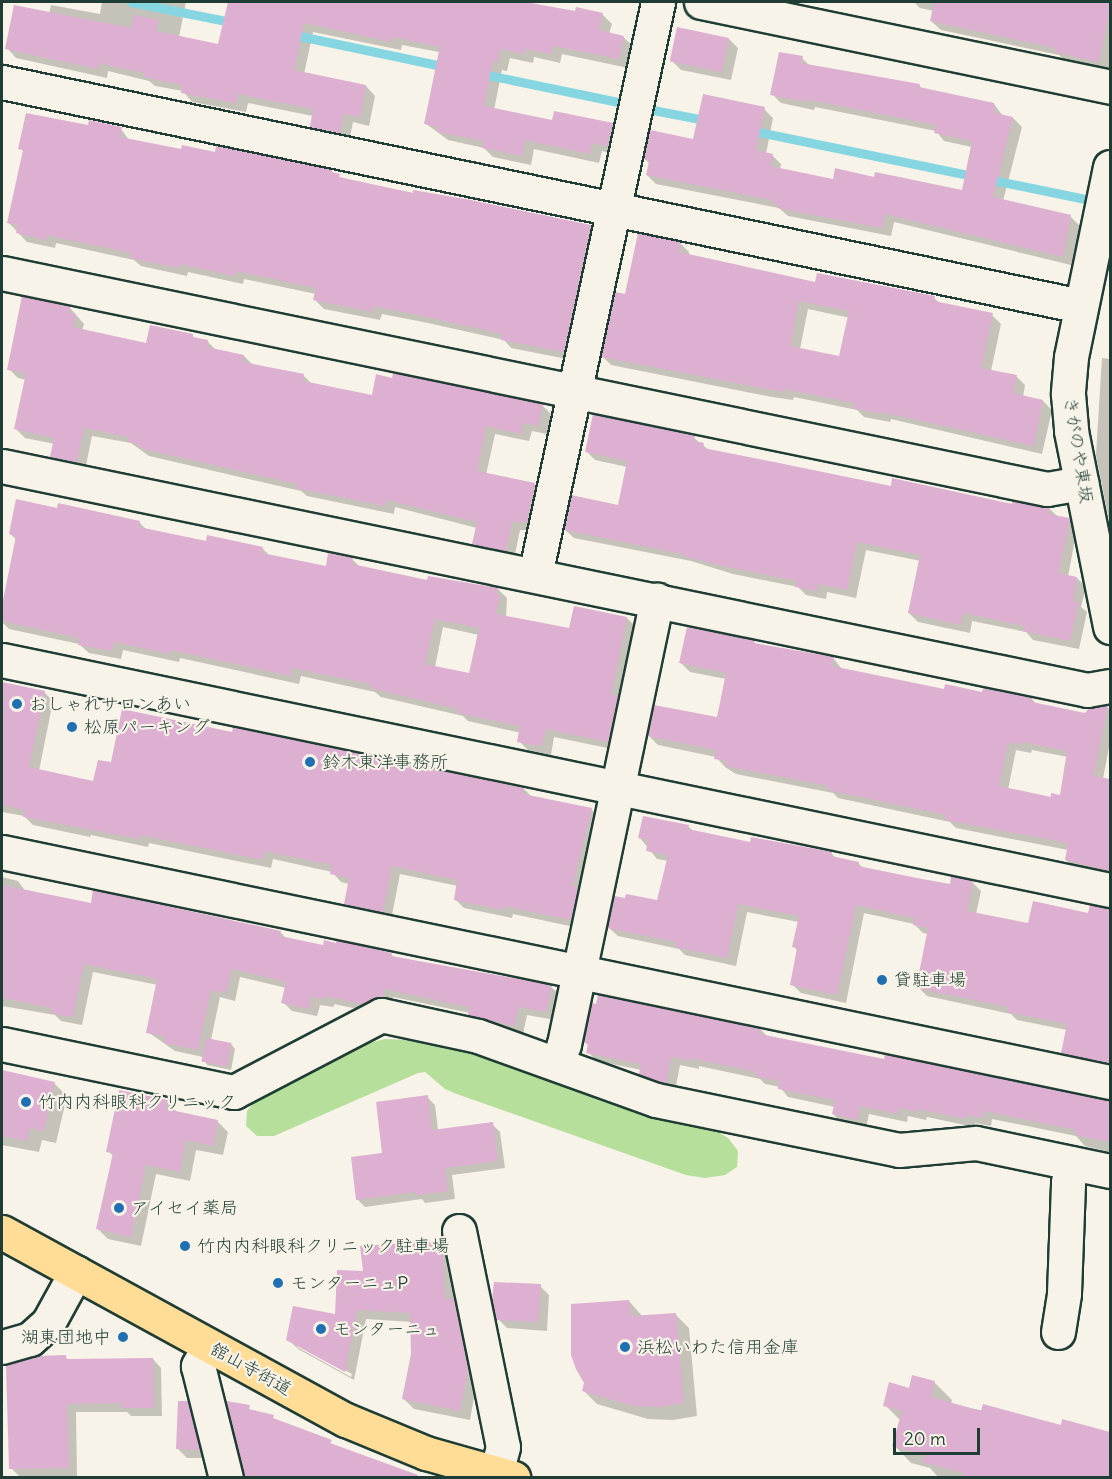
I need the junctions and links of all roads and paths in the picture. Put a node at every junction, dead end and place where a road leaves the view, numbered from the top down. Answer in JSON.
{"nodes":[{"id":1,"x":658,"y":2,"type":"edge"},
{"id":2,"x":701,"y":2,"type":"edge"},
{"id":3,"x":2,"y":82,"type":"edge"},
{"id":4,"x":1110,"y":87,"type":"edge"},
{"id":5,"x":1110,"y":167,"type":"edge"},
{"id":6,"x":614,"y":208,"type":"junction"},
{"id":7,"x":1104,"y":232,"type":"edge"},
{"id":8,"x":2,"y":273,"type":"edge"},
{"id":9,"x":1082,"y":306,"type":"junction"},
{"id":10,"x":574,"y":391,"type":"junction"},
{"id":11,"x":2,"y":466,"type":"edge"},
{"id":12,"x":1082,"y":483,"type":"junction"},
{"id":13,"x":535,"y":575,"type":"junction"},
{"id":14,"x":657,"y":600,"type":"junction"},
{"id":15,"x":1110,"y":627,"type":"edge"},
{"id":16,"x":2,"y":660,"type":"edge"},
{"id":17,"x":1110,"y":686,"type":"edge"},
{"id":18,"x":618,"y":788,"type":"junction"},
{"id":19,"x":2,"y":852,"type":"edge"},
{"id":20,"x":1110,"y":890,"type":"edge"},
{"id":21,"x":579,"y":972,"type":"junction"},
{"id":22,"x":2,"y":1044,"type":"edge"},
{"id":23,"x":557,"y":1064,"type":"junction"},
{"id":24,"x":1110,"y":1082,"type":"edge"},
{"id":25,"x":1072,"y":1163,"type":"junction"},
{"id":26,"x":1110,"y":1171,"type":"edge"},
{"id":27,"x":459,"y":1231,"type":"dead end"},
{"id":28,"x":2,"y":1232,"type":"edge"},
{"id":29,"x":75,"y":1272,"type":"junction"},
{"id":30,"x":1058,"y":1332,"type":"dead end"},
{"id":31,"x":209,"y":1346,"type":"junction"},
{"id":32,"x":2,"y":1347,"type":"edge"},
{"id":33,"x":505,"y":1475,"type":"edge"},
{"id":34,"x":226,"y":1478,"type":"edge"}],
"edges":[{"from":1,"to":6,"type":"street"},
{"from":2,"to":4,"type":"street"},
{"from":3,"to":6,"type":"street"},
{"from":5,"to":7,"type":"street","name":"きがのや東坂"},
{"from":6,"to":9,"type":"street"},
{"from":6,"to":10,"type":"street"},
{"from":7,"to":9,"type":"street","name":"きがのや東坂"},
{"from":8,"to":10,"type":"street"},
{"from":9,"to":12,"type":"street","name":"きがのや東坂"},
{"from":10,"to":12,"type":"street"},
{"from":10,"to":13,"type":"street"},
{"from":11,"to":13,"type":"street"},
{"from":12,"to":15,"type":"street","name":"きがのや東坂"},
{"from":13,"to":14,"type":"street"},
{"from":14,"to":17,"type":"street"},
{"from":14,"to":18,"type":"street"},
{"from":16,"to":18,"type":"street"},
{"from":18,"to":20,"type":"street"},
{"from":18,"to":21,"type":"street"},
{"from":19,"to":21,"type":"street"},
{"from":21,"to":23,"type":"street"},
{"from":21,"to":24,"type":"street"},
{"from":22,"to":23,"type":"street"},
{"from":23,"to":25,"type":"street"},
{"from":25,"to":26,"type":"street"},
{"from":25,"to":30,"type":"street"},
{"from":27,"to":33,"type":"street"},
{"from":28,"to":29,"type":"main road","name":"舘山寺街道"},
{"from":29,"to":31,"type":"main road","name":"舘山寺街道"},
{"from":29,"to":32,"type":"street"},
{"from":31,"to":33,"type":"main road","name":"舘山寺街道"},
{"from":31,"to":34,"type":"street"}]}
